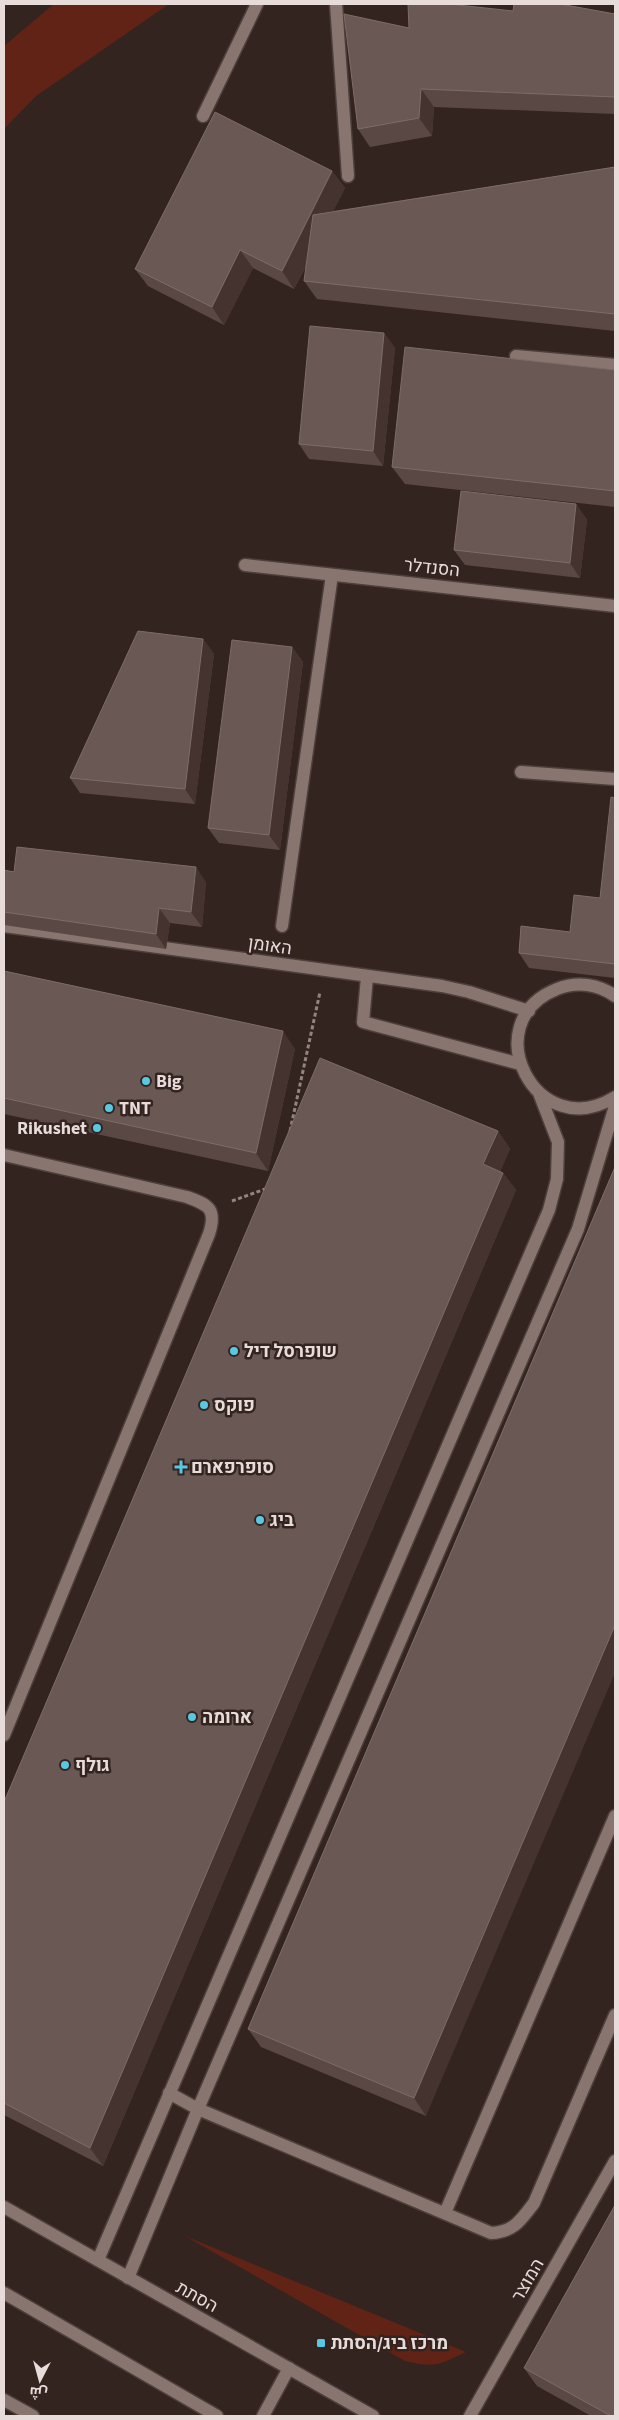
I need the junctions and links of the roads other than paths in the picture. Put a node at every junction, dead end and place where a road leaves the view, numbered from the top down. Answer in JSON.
{"nodes":[{"id":1,"x":257,"y":4,"type":"edge"},
{"id":2,"x":336,"y":4,"type":"edge"},
{"id":3,"x":203,"y":116,"type":"dead end"},
{"id":4,"x":348,"y":176,"type":"dead end"},
{"id":5,"x":516,"y":356,"type":"dead end"},
{"id":6,"x":615,"y":365,"type":"edge"},
{"id":7,"x":245,"y":565,"type":"dead end"},
{"id":8,"x":332,"y":574,"type":"junction"},
{"id":9,"x":615,"y":606,"type":"edge"},
{"id":10,"x":521,"y":772,"type":"dead end"},
{"id":11,"x":615,"y":778,"type":"edge"},
{"id":12,"x":4,"y":926,"type":"edge"},
{"id":13,"x":282,"y":926,"type":"dead end"},
{"id":14,"x":367,"y":976,"type":"junction"},
{"id":15,"x":615,"y":996,"type":"edge"},
{"id":16,"x":528,"y":1011,"type":"junction"},
{"id":17,"x":520,"y":1064,"type":"junction"},
{"id":18,"x":539,"y":1094,"type":"junction"},
{"id":19,"x":615,"y":1097,"type":"edge"},
{"id":20,"x":615,"y":1106,"type":"edge"},
{"id":21,"x":4,"y":1156,"type":"edge"},
{"id":22,"x":4,"y":1734,"type":"edge"},
{"id":23,"x":615,"y":1816,"type":"edge"},
{"id":24,"x":615,"y":2015,"type":"edge"},
{"id":25,"x":168,"y":2093,"type":"junction"},
{"id":26,"x":198,"y":2109,"type":"junction"},
{"id":27,"x":615,"y":2161,"type":"edge"},
{"id":28,"x":4,"y":2207,"type":"edge"},
{"id":29,"x":445,"y":2213,"type":"junction"},
{"id":30,"x":98,"y":2260,"type":"junction"},
{"id":31,"x":128,"y":2278,"type":"junction"},
{"id":32,"x":4,"y":2293,"type":"edge"},
{"id":33,"x":288,"y":2368,"type":"junction"},
{"id":34,"x":4,"y":2400,"type":"edge"},
{"id":35,"x":33,"y":2416,"type":"edge"},
{"id":36,"x":217,"y":2416,"type":"edge"},
{"id":37,"x":263,"y":2416,"type":"edge"},
{"id":38,"x":373,"y":2416,"type":"edge"},
{"id":39,"x":470,"y":2416,"type":"edge"}],
"edges":[{"from":1,"to":3,"type":"street"},
{"from":2,"to":4,"type":"street"},
{"from":5,"to":6,"type":"street"},
{"from":7,"to":8,"type":"street","name":"הסנדלר"},
{"from":8,"to":9,"type":"street","name":"הסנדלר"},
{"from":8,"to":13,"type":"street"},
{"from":10,"to":11,"type":"street"},
{"from":12,"to":14,"type":"street","name":"האומן"},
{"from":14,"to":16,"type":"street","name":"האומן"},
{"from":14,"to":17,"type":"street"},
{"from":15,"to":16,"type":"street"},
{"from":16,"to":17,"type":"street"},
{"from":17,"to":18,"type":"street"},
{"from":18,"to":19,"type":"street"},
{"from":18,"to":25,"type":"street"},
{"from":20,"to":26,"type":"street"},
{"from":21,"to":22,"type":"street"},
{"from":23,"to":29,"type":"street"},
{"from":24,"to":29,"type":"street"},
{"from":25,"to":26,"type":"street"},
{"from":25,"to":30,"type":"street"},
{"from":26,"to":29,"type":"street"},
{"from":26,"to":31,"type":"street"},
{"from":27,"to":39,"type":"street","name":"המוצר"},
{"from":28,"to":30,"type":"street","name":"הסתת"},
{"from":30,"to":31,"type":"street","name":"הסתת"},
{"from":31,"to":33,"type":"street","name":"הסתת"},
{"from":32,"to":36,"type":"street"},
{"from":33,"to":37,"type":"street"},
{"from":33,"to":38,"type":"street","name":"הסתת"},
{"from":34,"to":35,"type":"street"}]}
